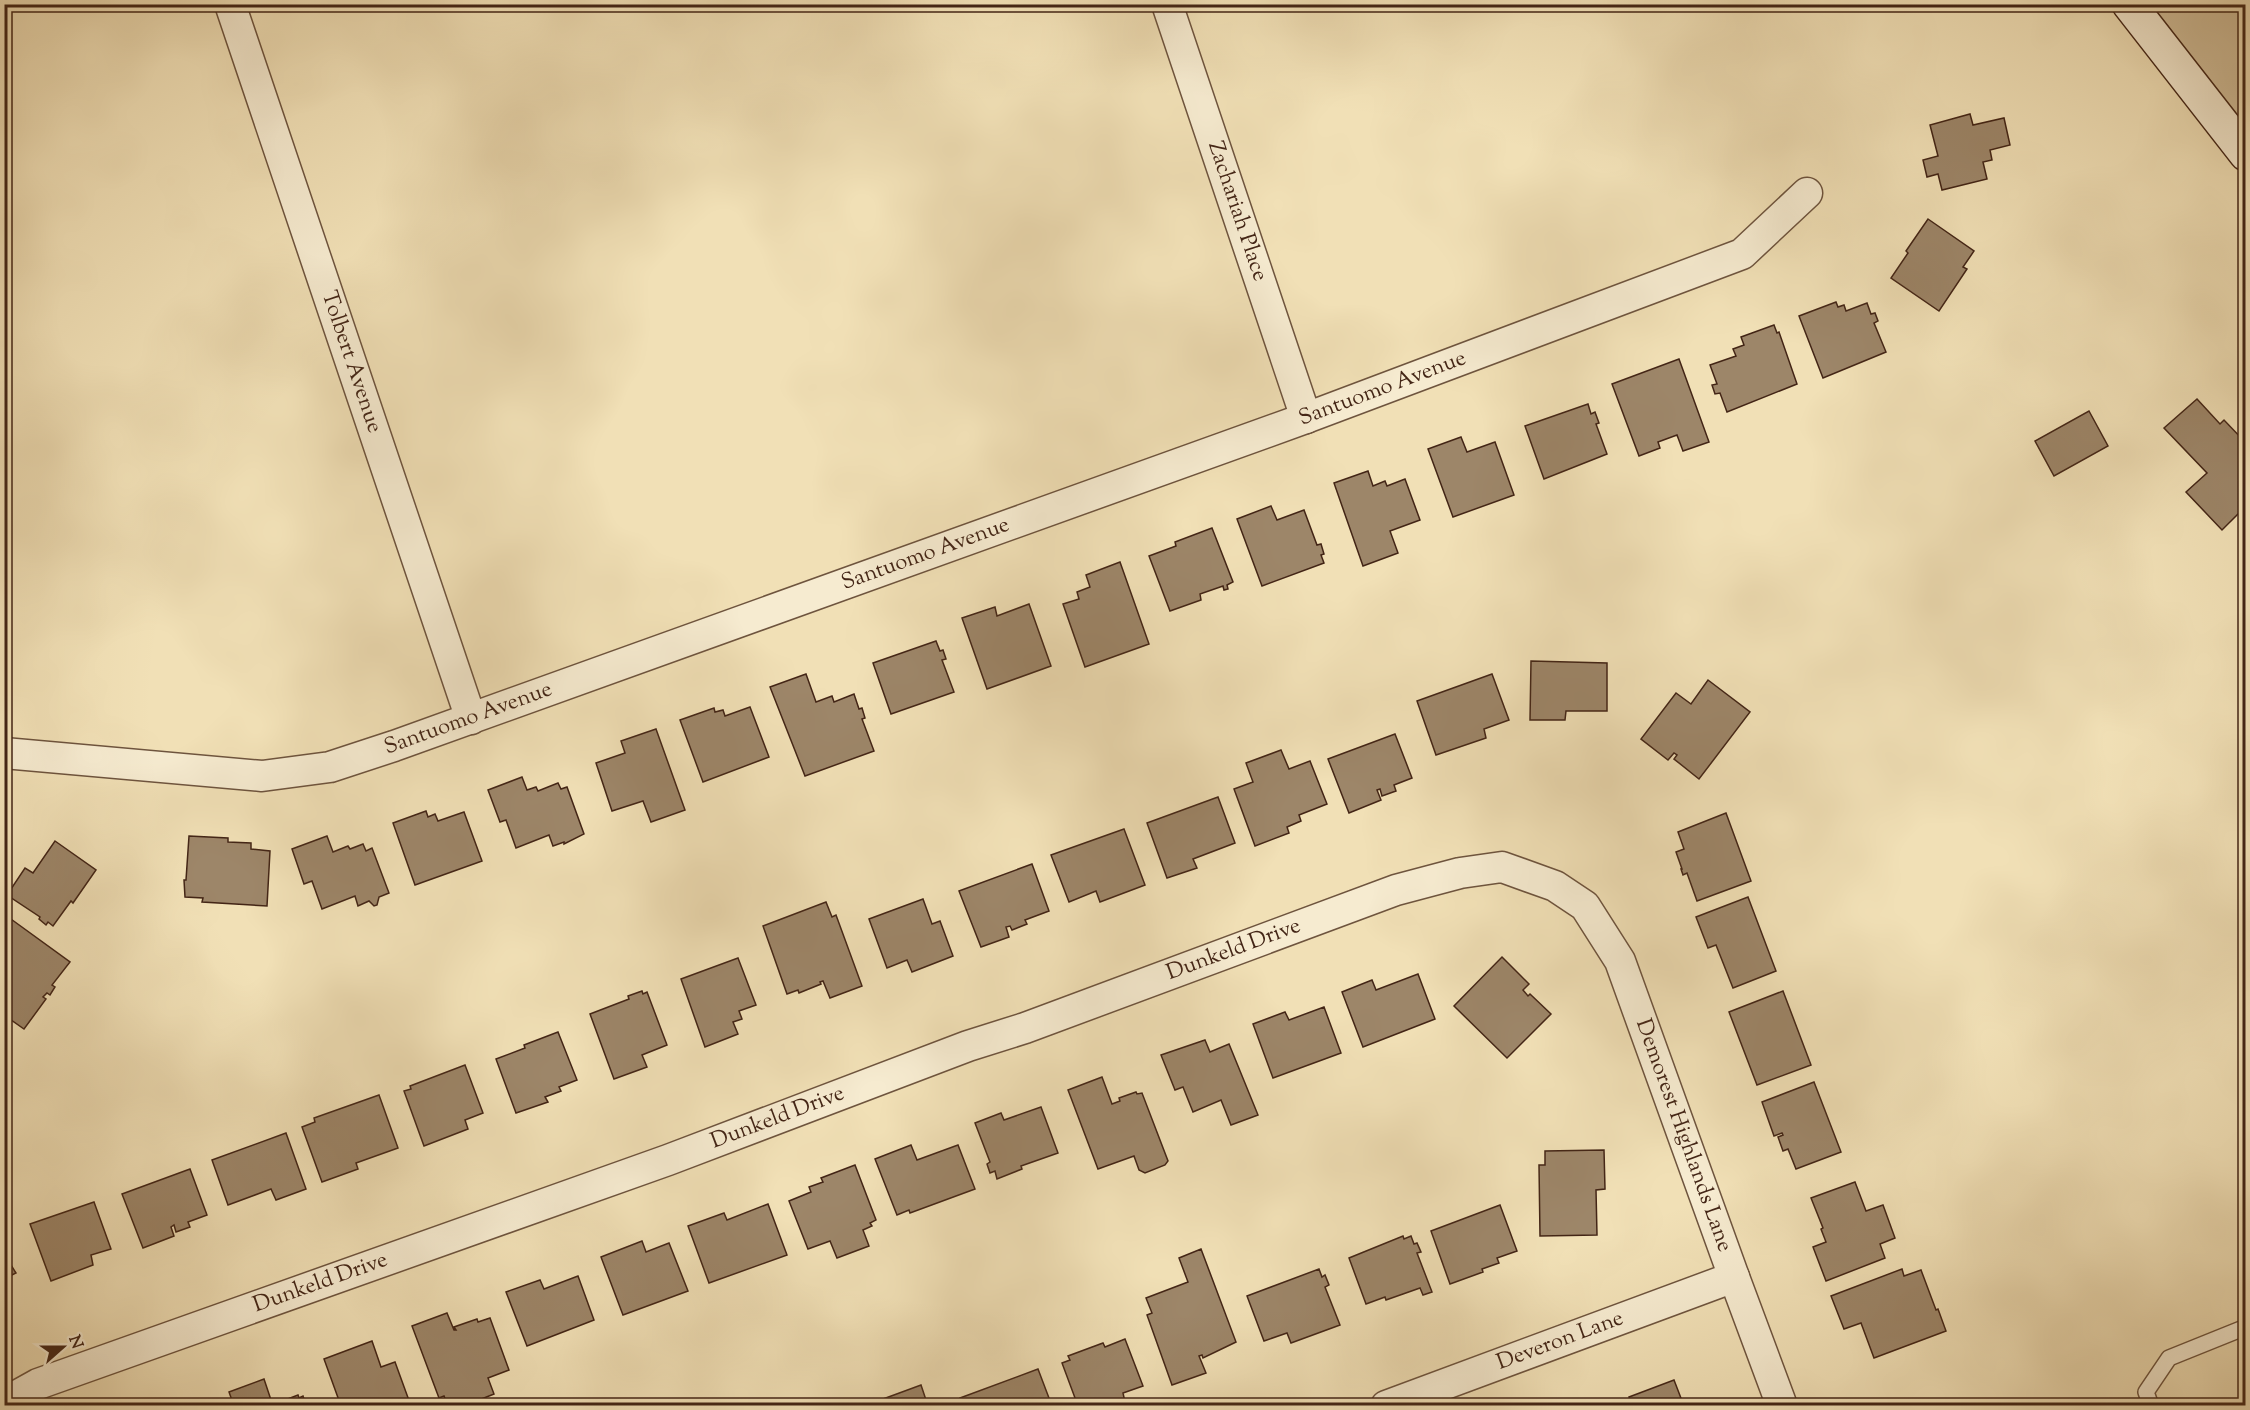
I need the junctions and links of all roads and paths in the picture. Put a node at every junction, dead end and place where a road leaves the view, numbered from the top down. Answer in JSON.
{"nodes":[{"id":1,"x":230,"y":4,"type":"edge"},
{"id":2,"x":1167,"y":4,"type":"edge"},
{"id":3,"x":2129,"y":4,"type":"edge"},
{"id":4,"x":2246,"y":154,"type":"edge"},
{"id":5,"x":1807,"y":193,"type":"dead end"},
{"id":6,"x":1306,"y":418,"type":"junction"},
{"id":7,"x":471,"y":719,"type":"junction"},
{"id":8,"x":4,"y":753,"type":"edge"},
{"id":9,"x":1555,"y":886,"type":"joint"},
{"id":10,"x":1734,"y":1277,"type":"junction"},
{"id":11,"x":2246,"y":1327,"type":"edge"},
{"id":12,"x":4,"y":1403,"type":"edge"},
{"id":13,"x":1386,"y":1406,"type":"edge"},
{"id":14,"x":1782,"y":1406,"type":"edge"},
{"id":15,"x":2151,"y":1406,"type":"edge"}],
"edges":[{"from":1,"to":7,"type":"street","name":"Tolbert Avenue"},
{"from":2,"to":6,"type":"street","name":"Zachariah Place"},
{"from":3,"to":4,"type":"main road"},
{"from":5,"to":6,"type":"street","name":"Santuomo Avenue"},
{"from":6,"to":7,"type":"street","name":"Santuomo Avenue"},
{"from":7,"to":8,"type":"street","name":"Santuomo Avenue"},
{"from":9,"to":10,"type":"street","name":"Demorest Highlands Lane"},
{"from":9,"to":12,"type":"street","name":"Dunkeld Drive"},
{"from":10,"to":13,"type":"street","name":"Deveron Lane"},
{"from":10,"to":14,"type":"street","name":"Demorest Highlands Lane"},
{"from":11,"to":15,"type":"lane"}]}
